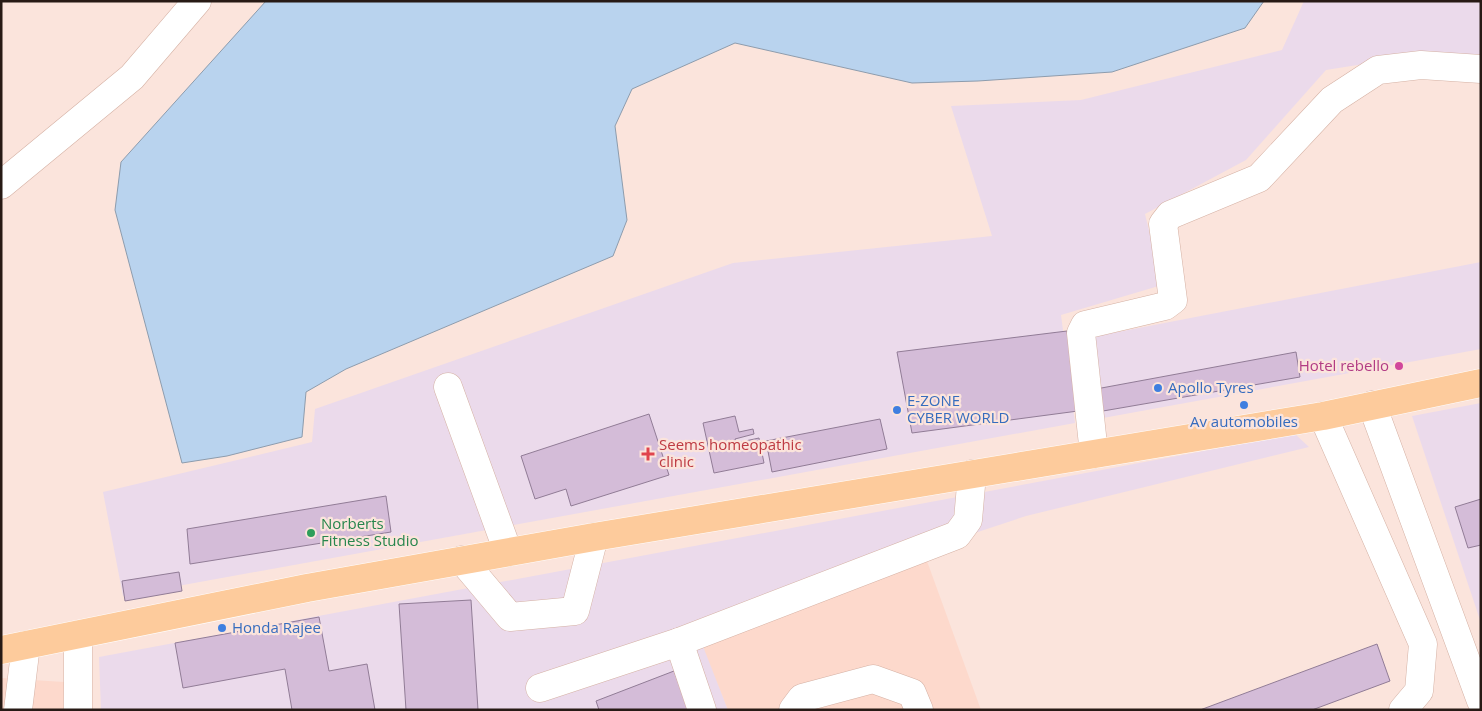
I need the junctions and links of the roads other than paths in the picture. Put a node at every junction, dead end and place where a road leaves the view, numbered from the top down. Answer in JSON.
{"nodes":[{"id":1,"x":197,"y":1,"type":"edge"},
{"id":2,"x":1481,"y":69,"type":"edge"},
{"id":3,"x":1,"y":185,"type":"edge"},
{"id":4,"x":1481,"y":383,"type":"edge"},
{"id":5,"x":448,"y":386,"type":"dead end"},
{"id":6,"x":1372,"y":405,"type":"junction"},
{"id":7,"x":1323,"y":416,"type":"junction"},
{"id":8,"x":1094,"y":454,"type":"junction"},
{"id":9,"x":972,"y":474,"type":"junction"},
{"id":10,"x":594,"y":536,"type":"junction"},
{"id":11,"x":508,"y":552,"type":"junction"},
{"id":12,"x":462,"y":560,"type":"junction"},
{"id":13,"x":78,"y":635,"type":"junction"},
{"id":14,"x":680,"y":642,"type":"junction"},
{"id":15,"x":14,"y":648,"type":"edge"},
{"id":16,"x":540,"y":688,"type":"dead end"},
{"id":17,"x":1481,"y":701,"type":"edge"},
{"id":18,"x":18,"y":710,"type":"edge"},
{"id":19,"x":78,"y":710,"type":"edge"},
{"id":20,"x":702,"y":710,"type":"edge"},
{"id":21,"x":793,"y":710,"type":"edge"},
{"id":22,"x":919,"y":710,"type":"edge"},
{"id":23,"x":1403,"y":710,"type":"edge"}],
"edges":[{"from":1,"to":3,"type":"street"},
{"from":2,"to":8,"type":"street"},
{"from":4,"to":6,"type":"main road"},
{"from":5,"to":11,"type":"street"},
{"from":6,"to":7,"type":"main road"},
{"from":6,"to":17,"type":"street"},
{"from":7,"to":8,"type":"main road"},
{"from":7,"to":23,"type":"street"},
{"from":8,"to":9,"type":"main road"},
{"from":9,"to":10,"type":"main road"},
{"from":9,"to":14,"type":"street"},
{"from":10,"to":11,"type":"main road"},
{"from":10,"to":12,"type":"street"},
{"from":11,"to":12,"type":"main road"},
{"from":12,"to":13,"type":"main road"},
{"from":13,"to":15,"type":"main road"},
{"from":13,"to":19,"type":"street"},
{"from":14,"to":16,"type":"street"},
{"from":14,"to":20,"type":"street"},
{"from":15,"to":18,"type":"street"},
{"from":21,"to":22,"type":"street"}]}
